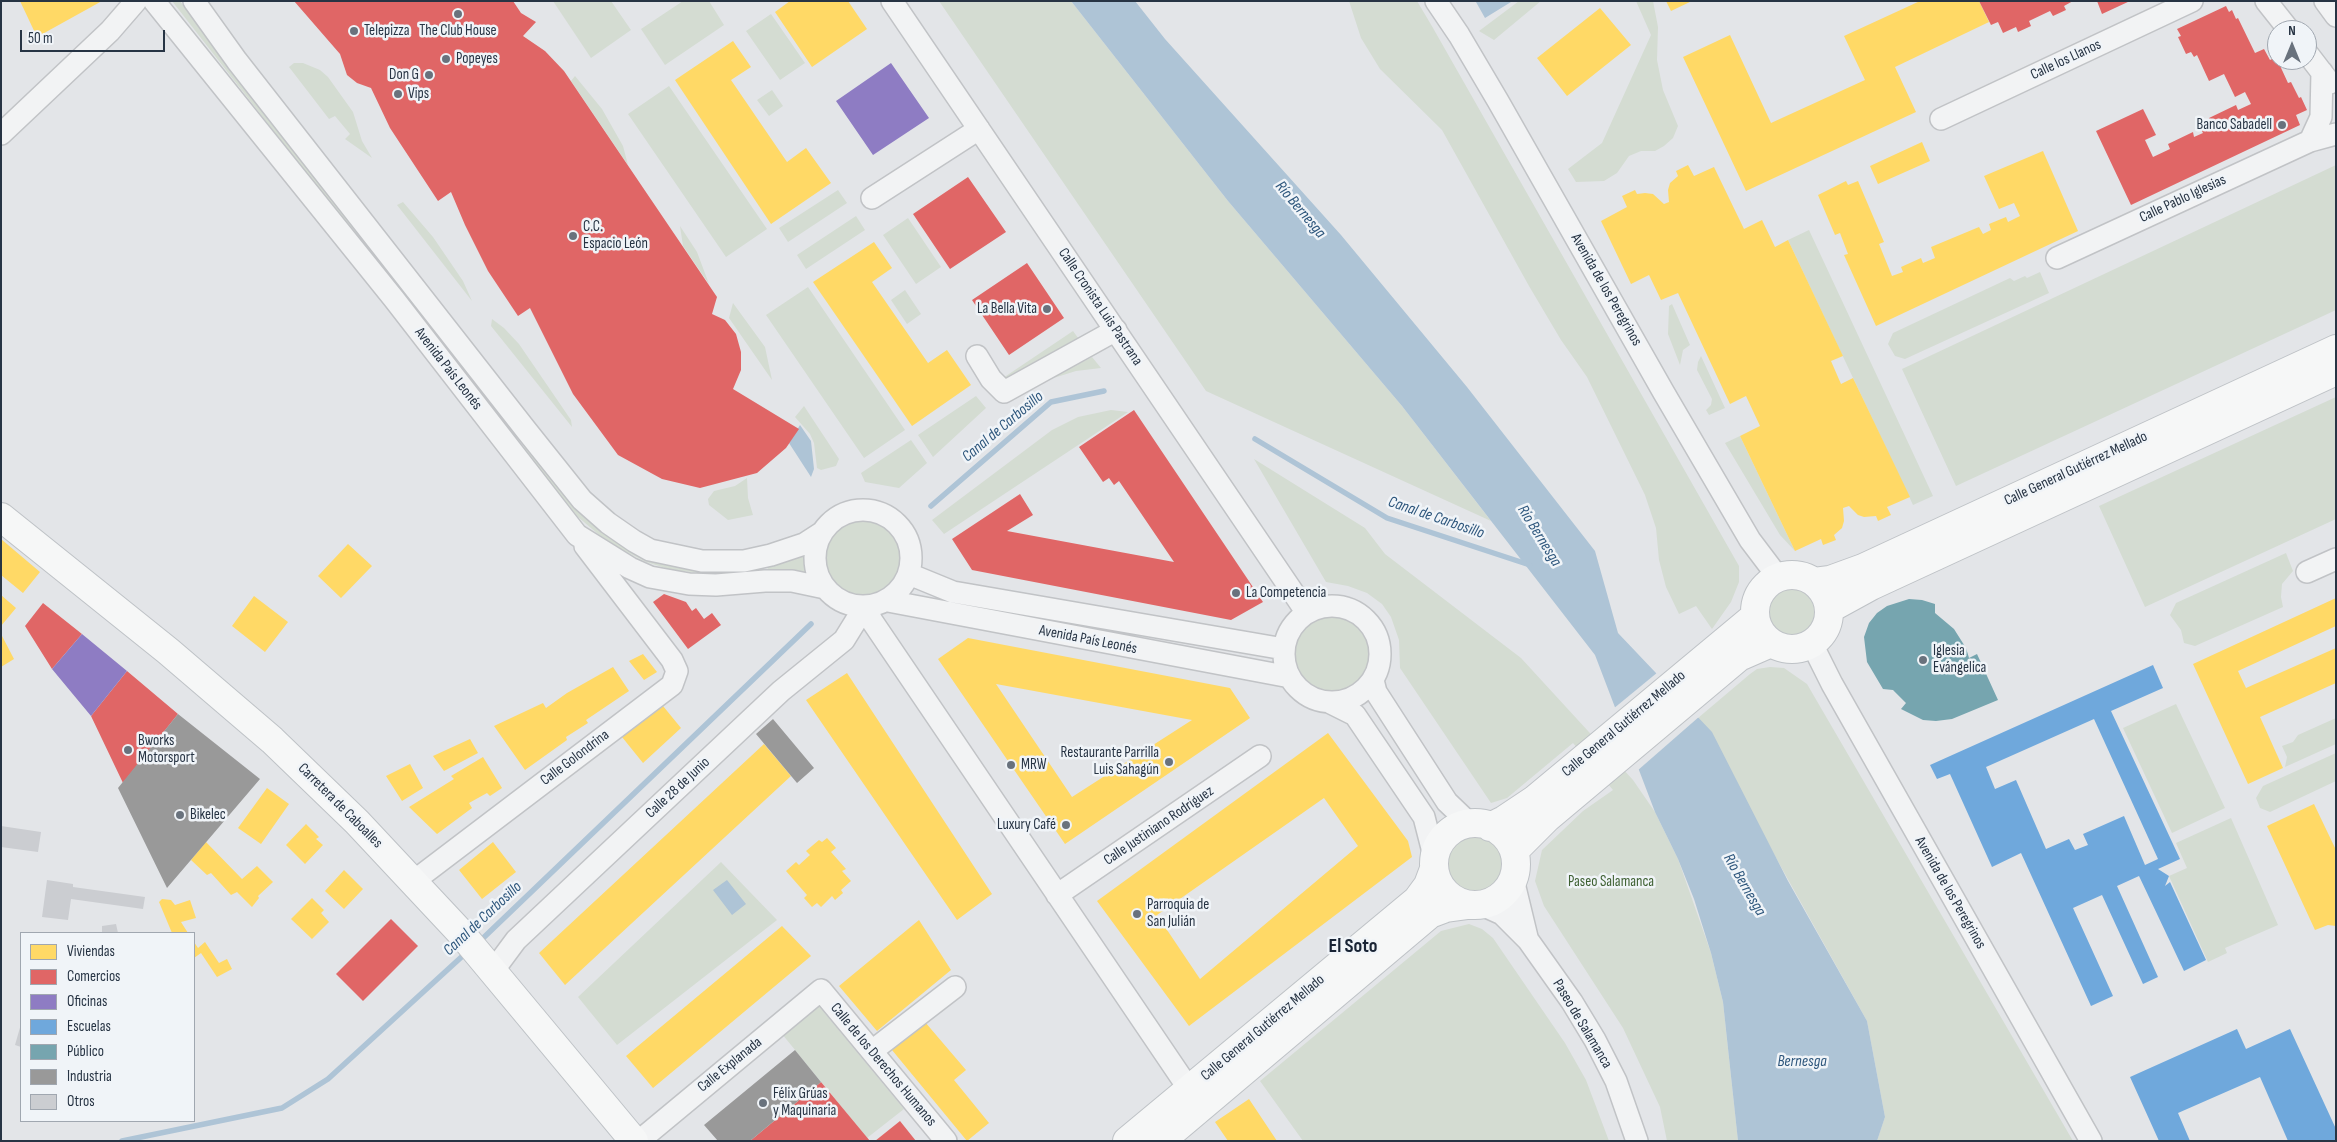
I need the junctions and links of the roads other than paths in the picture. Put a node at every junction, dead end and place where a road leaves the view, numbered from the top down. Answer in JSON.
{"nodes":[{"id":1,"x":136,"y":1,"type":"edge"},
{"id":2,"x":154,"y":1,"type":"edge"},
{"id":3,"x":194,"y":1,"type":"edge"},
{"id":4,"x":892,"y":1,"type":"edge"},
{"id":5,"x":1436,"y":1,"type":"edge"},
{"id":6,"x":2192,"y":1,"type":"edge"},
{"id":7,"x":2266,"y":1,"type":"edge"},
{"id":8,"x":2325,"y":1,"type":"edge"},
{"id":9,"x":2336,"y":16,"type":"edge"},
{"id":10,"x":2281,"y":20,"type":"edge"},
{"id":11,"x":2317,"y":66,"type":"edge"},
{"id":12,"x":2322,"y":72,"type":"junction"},
{"id":13,"x":2336,"y":89,"type":"edge"},
{"id":14,"x":1940,"y":119,"type":"dead end"},
{"id":15,"x":979,"y":129,"type":"junction"},
{"id":16,"x":1,"y":134,"type":"edge"},
{"id":17,"x":2336,"y":134,"type":"edge"},
{"id":18,"x":2310,"y":141,"type":"junction"},
{"id":19,"x":872,"y":198,"type":"dead end"},
{"id":20,"x":2057,"y":258,"type":"dead end"},
{"id":21,"x":1116,"y":330,"type":"junction"},
{"id":22,"x":2336,"y":349,"type":"edge"},
{"id":23,"x":977,"y":356,"type":"dead end"},
{"id":24,"x":2336,"y":371,"type":"edge"},
{"id":25,"x":1,"y":517,"type":"edge"},
{"id":26,"x":822,"y":533,"type":"junction"},
{"id":27,"x":577,"y":535,"type":"junction"},
{"id":28,"x":2336,"y":559,"type":"edge"},
{"id":29,"x":2307,"y":572,"type":"dead end"},
{"id":30,"x":909,"y":574,"type":"junction"},
{"id":31,"x":650,"y":577,"type":"junction"},
{"id":32,"x":1778,"y":577,"type":"junction"},
{"id":33,"x":1814,"y":582,"type":"junction"},
{"id":34,"x":825,"y":588,"type":"junction"},
{"id":35,"x":888,"y":601,"type":"junction"},
{"id":36,"x":865,"y":606,"type":"junction"},
{"id":37,"x":1829,"y":609,"type":"junction"},
{"id":38,"x":1307,"y":613,"type":"junction"},
{"id":39,"x":640,"y":615,"type":"junction"},
{"id":40,"x":1754,"y":617,"type":"junction"},
{"id":41,"x":1771,"y":643,"type":"junction"},
{"id":42,"x":1812,"y":644,"type":"junction"},
{"id":43,"x":1284,"y":649,"type":"junction"},
{"id":44,"x":1724,"y":654,"type":"junction"},
{"id":45,"x":1290,"y":677,"type":"junction"},
{"id":46,"x":1374,"y":680,"type":"junction"},
{"id":47,"x":1331,"y":703,"type":"junction"},
{"id":48,"x":1260,"y":756,"type":"dead end"},
{"id":49,"x":1592,"y":766,"type":"junction"},
{"id":50,"x":1480,"y":825,"type":"junction"},
{"id":51,"x":1514,"y":851,"type":"junction"},
{"id":52,"x":1434,"y":863,"type":"junction"},
{"id":53,"x":1514,"y":879,"type":"junction"},
{"id":54,"x":414,"y":881,"type":"junction"},
{"id":55,"x":1057,"y":895,"type":"junction"},
{"id":56,"x":1475,"y":905,"type":"junction"},
{"id":57,"x":1528,"y":940,"type":"junction"},
{"id":58,"x":488,"y":965,"type":"junction"},
{"id":59,"x":955,"y":987,"type":"dead end"},
{"id":60,"x":821,"y":990,"type":"joint"},
{"id":61,"x":872,"y":1051,"type":"junction"},
{"id":62,"x":1189,"y":1089,"type":"junction"},
{"id":63,"x":634,"y":1141,"type":"edge"},
{"id":64,"x":639,"y":1141,"type":"edge"},
{"id":65,"x":946,"y":1141,"type":"edge"},
{"id":66,"x":1127,"y":1141,"type":"edge"},
{"id":67,"x":1161,"y":1141,"type":"edge"},
{"id":68,"x":1637,"y":1141,"type":"edge"},
{"id":69,"x":2092,"y":1141,"type":"edge"}],
"edges":[{"from":1,"to":16,"type":"street"},
{"from":2,"to":27,"type":"street","name":"Avenida País Leonés"},
{"from":3,"to":26,"type":"street","name":"Avenida País Leonés"},
{"from":4,"to":15,"type":"street","name":"Calle Cronista Luis Pastrana"},
{"from":5,"to":32,"type":"street","name":"Avenida de los Peregrinos"},
{"from":6,"to":14,"type":"street","name":"Calle los Llanos"},
{"from":7,"to":10,"type":"street"},
{"from":8,"to":9,"type":"street"},
{"from":11,"to":12,"type":"street"},
{"from":12,"to":13,"type":"street"},
{"from":12,"to":18,"type":"street"},
{"from":15,"to":19,"type":"street"},
{"from":15,"to":21,"type":"street","name":"Calle Cronista Luis Pastrana"},
{"from":17,"to":18,"type":"street","name":"Calle Pablo Iglesias"},
{"from":18,"to":20,"type":"street","name":"Calle Pablo Iglesias"},
{"from":21,"to":23,"type":"street"},
{"from":21,"to":38,"type":"street","name":"Calle Cronista Luis Pastrana"},
{"from":22,"to":33,"type":"main road","name":"Calle General Gutiérrez Mellado"},
{"from":24,"to":37,"type":"main road","name":"Calle General Gutiérrez Mellado"},
{"from":25,"to":54,"type":"main road","name":"Carretera de Caboalles"},
{"from":26,"to":30,"type":"street"},
{"from":26,"to":34,"type":"street"},
{"from":27,"to":31,"type":"street","name":"Avenida País Leonés"},
{"from":27,"to":39,"type":"street","name":"Calle Golondrina"},
{"from":28,"to":29,"type":"street"},
{"from":30,"to":35,"type":"street"},
{"from":30,"to":43,"type":"street","name":"Avenida País Leonés"},
{"from":31,"to":34,"type":"street","name":"Avenida País Leonés"},
{"from":31,"to":39,"type":"street"},
{"from":32,"to":33,"type":"main road"},
{"from":32,"to":40,"type":"main road"},
{"from":33,"to":37,"type":"main road"},
{"from":34,"to":36,"type":"street"},
{"from":35,"to":36,"type":"street"},
{"from":35,"to":45,"type":"street","name":"Avenida País Leonés"},
{"from":36,"to":55,"type":"street"},
{"from":36,"to":58,"type":"street","name":"Calle 28 de Junio"},
{"from":37,"to":42,"type":"main road"},
{"from":38,"to":43,"type":"street"},
{"from":38,"to":46,"type":"street"},
{"from":39,"to":54,"type":"street","name":"Calle Golondrina"},
{"from":40,"to":41,"type":"main road"},
{"from":40,"to":44,"type":"main road","name":"Calle General Gutiérrez Mellado"},
{"from":41,"to":42,"type":"main road"},
{"from":41,"to":44,"type":"main road","name":"Calle General Gutiérrez Mellado"},
{"from":42,"to":69,"type":"street","name":"Avenida de los Peregrinos"},
{"from":43,"to":45,"type":"street"},
{"from":44,"to":49,"type":"main road","name":"Calle General Gutiérrez Mellado"},
{"from":45,"to":47,"type":"street"},
{"from":46,"to":47,"type":"street"},
{"from":46,"to":50,"type":"street"},
{"from":47,"to":52,"type":"street"},
{"from":48,"to":55,"type":"street","name":"Calle Justiniano Rodríguez"},
{"from":49,"to":50,"type":"main road","name":"Calle General Gutiérrez Mellado"},
{"from":49,"to":51,"type":"main road","name":"Calle General Gutiérrez Mellado"},
{"from":50,"to":51,"type":"main road"},
{"from":50,"to":52,"type":"main road"},
{"from":51,"to":53,"type":"main road"},
{"from":52,"to":56,"type":"main road"},
{"from":52,"to":62,"type":"main road","name":"Calle General Gutiérrez Mellado"},
{"from":53,"to":56,"type":"main road"},
{"from":53,"to":57,"type":"street","name":"Paseo de Salamanca"},
{"from":54,"to":58,"type":"main road","name":"Carretera de Caboalles"},
{"from":55,"to":62,"type":"street"},
{"from":56,"to":57,"type":"street","name":"Paseo de Salamanca"},
{"from":56,"to":67,"type":"main road","name":"Calle General Gutiérrez Mellado"},
{"from":57,"to":68,"type":"street","name":"Paseo de Salamanca"},
{"from":58,"to":63,"type":"main road","name":"Carretera de Caboalles"},
{"from":59,"to":61,"type":"street"},
{"from":60,"to":61,"type":"street","name":"Calle de los Derechos Humanos"},
{"from":60,"to":64,"type":"street","name":"Calle Explanada"},
{"from":61,"to":65,"type":"street","name":"Calle de los Derechos Humanos"},
{"from":62,"to":66,"type":"main road","name":"Calle General Gutiérrez Mellado"}]}
